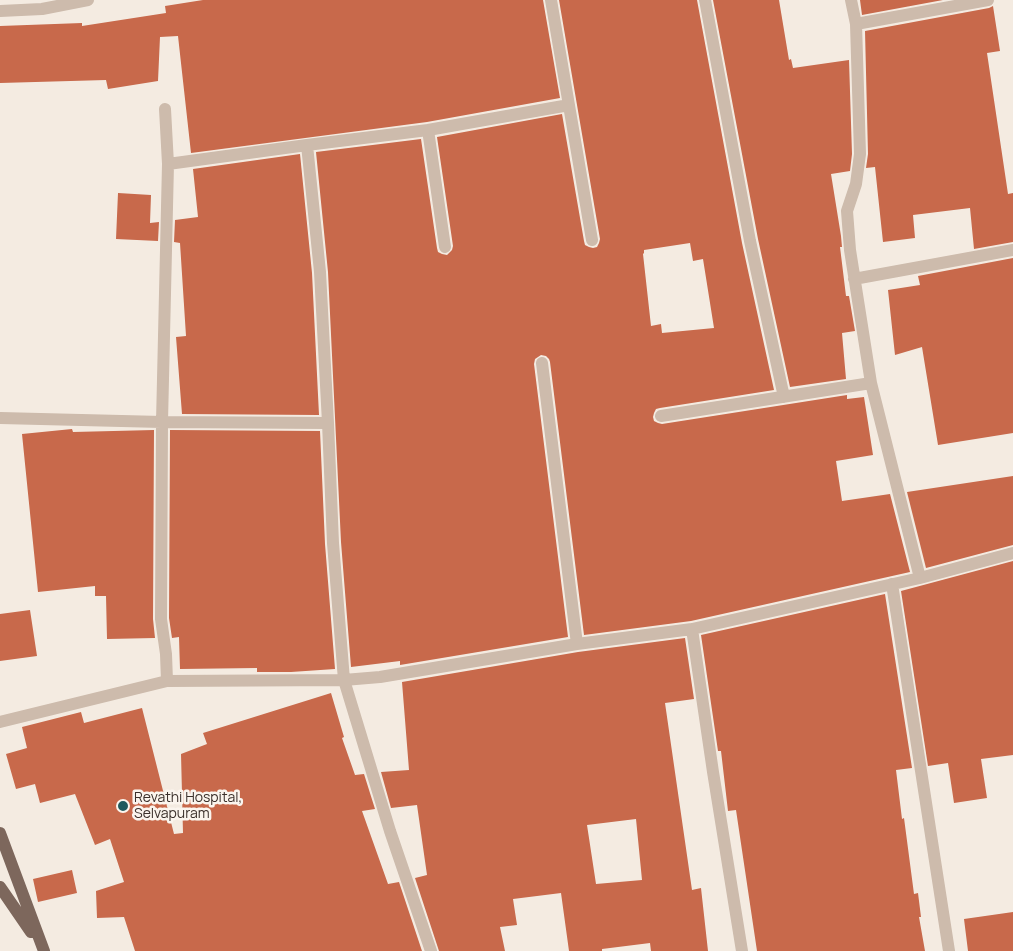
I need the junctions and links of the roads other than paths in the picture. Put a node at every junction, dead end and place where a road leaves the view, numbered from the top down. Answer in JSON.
{"nodes":[{"id":1,"x":88,"y":0,"type":"edge"},
{"id":2,"x":551,"y":0,"type":"edge"},
{"id":3,"x":705,"y":0,"type":"edge"},
{"id":4,"x":851,"y":0,"type":"edge"},
{"id":5,"x":988,"y":0,"type":"edge"},
{"id":6,"x":42,"y":4,"type":"edge"},
{"id":7,"x":0,"y":11,"type":"edge"},
{"id":8,"x":856,"y":24,"type":"junction"},
{"id":9,"x":569,"y":105,"type":"junction"},
{"id":10,"x":165,"y":109,"type":"dead end"},
{"id":11,"x":428,"y":130,"type":"junction"},
{"id":12,"x":307,"y":145,"type":"junction"},
{"id":13,"x":168,"y":164,"type":"junction"},
{"id":14,"x":592,"y":240,"type":"dead end"},
{"id":15,"x":445,"y":248,"type":"dead end"},
{"id":16,"x":1013,"y":250,"type":"edge"},
{"id":17,"x":854,"y":279,"type":"junction"},
{"id":18,"x":542,"y":363,"type":"dead end"},
{"id":19,"x":871,"y":383,"type":"junction"},
{"id":20,"x":784,"y":397,"type":"junction"},
{"id":21,"x":660,"y":416,"type":"dead end"},
{"id":22,"x":0,"y":418,"type":"edge"},
{"id":23,"x":162,"y":422,"type":"junction"},
{"id":24,"x":328,"y":423,"type":"junction"},
{"id":25,"x":1013,"y":553,"type":"edge"},
{"id":26,"x":920,"y":578,"type":"junction"},
{"id":27,"x":892,"y":584,"type":"junction"},
{"id":28,"x":692,"y":629,"type":"junction"},
{"id":29,"x":577,"y":644,"type":"junction"},
{"id":30,"x":344,"y":680,"type":"junction"},
{"id":31,"x":167,"y":682,"type":"junction"},
{"id":32,"x":0,"y":722,"type":"edge"},
{"id":33,"x":0,"y":833,"type":"edge"},
{"id":34,"x":0,"y":887,"type":"edge"},
{"id":35,"x":42,"y":948,"type":"edge"},
{"id":36,"x":431,"y":951,"type":"edge"},
{"id":37,"x":742,"y":951,"type":"edge"},
{"id":38,"x":949,"y":951,"type":"edge"}],
"edges":[{"from":1,"to":6,"type":"street"},
{"from":2,"to":9,"type":"street"},
{"from":3,"to":20,"type":"street"},
{"from":4,"to":8,"type":"street"},
{"from":5,"to":8,"type":"street"},
{"from":6,"to":7,"type":"street"},
{"from":8,"to":17,"type":"street"},
{"from":9,"to":11,"type":"street"},
{"from":9,"to":14,"type":"street"},
{"from":10,"to":13,"type":"street"},
{"from":11,"to":12,"type":"street"},
{"from":11,"to":15,"type":"street"},
{"from":12,"to":13,"type":"street"},
{"from":12,"to":24,"type":"street"},
{"from":13,"to":23,"type":"street"},
{"from":16,"to":17,"type":"street"},
{"from":17,"to":19,"type":"street"},
{"from":18,"to":29,"type":"street"},
{"from":19,"to":20,"type":"street"},
{"from":19,"to":26,"type":"street"},
{"from":20,"to":21,"type":"street"},
{"from":22,"to":23,"type":"street"},
{"from":23,"to":24,"type":"street"},
{"from":23,"to":31,"type":"street"},
{"from":24,"to":30,"type":"street"},
{"from":25,"to":26,"type":"street"},
{"from":26,"to":27,"type":"street"},
{"from":27,"to":28,"type":"street"},
{"from":27,"to":38,"type":"street"},
{"from":28,"to":29,"type":"street"},
{"from":28,"to":37,"type":"street"},
{"from":29,"to":30,"type":"street"},
{"from":30,"to":31,"type":"street"},
{"from":30,"to":36,"type":"street"},
{"from":31,"to":32,"type":"street"},
{"from":33,"to":35,"type":"main road"},
{"from":34,"to":35,"type":"main road"}]}
